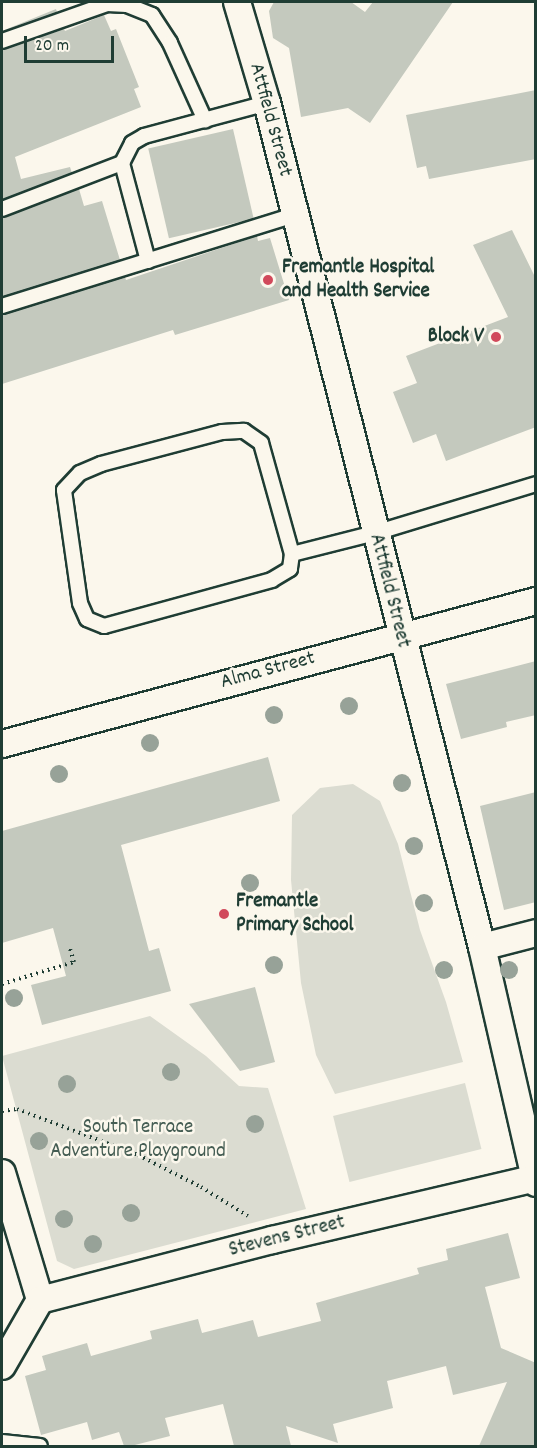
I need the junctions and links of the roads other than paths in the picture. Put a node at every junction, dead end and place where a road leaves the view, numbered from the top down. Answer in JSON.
{"nodes":[{"id":1,"x":237,"y":2,"type":"edge"},
{"id":2,"x":2,"y":41,"type":"edge"},
{"id":3,"x":267,"y":103,"type":"junction"},
{"id":4,"x":205,"y":120,"type":"junction"},
{"id":5,"x":122,"y":163,"type":"junction"},
{"id":6,"x":2,"y":209,"type":"edge"},
{"id":7,"x":295,"y":215,"type":"junction"},
{"id":8,"x":148,"y":261,"type":"junction"},
{"id":9,"x":2,"y":306,"type":"edge"},
{"id":10,"x":536,"y":484,"type":"edge"},
{"id":11,"x":375,"y":533,"type":"junction"},
{"id":12,"x":292,"y":554,"type":"junction"},
{"id":13,"x":536,"y":601,"type":"edge"},
{"id":14,"x":400,"y":635,"type":"junction"},
{"id":15,"x":2,"y":744,"type":"edge"},
{"id":16,"x":536,"y":933,"type":"edge"},
{"id":17,"x":482,"y":947,"type":"junction"},
{"id":18,"x":2,"y":1173,"type":"edge"},
{"id":19,"x":535,"y":1180,"type":"edge"},
{"id":20,"x":9,"y":1226,"type":"edge"},
{"id":21,"x":40,"y":1300,"type":"junction"},
{"id":22,"x":2,"y":1366,"type":"edge"},
{"id":23,"x":2,"y":1442,"type":"edge"},
{"id":24,"x":40,"y":1446,"type":"edge"}],
"edges":[{"from":1,"to":3,"type":"street","name":"Attfield Street"},
{"from":2,"to":4,"type":"lane"},
{"from":3,"to":4,"type":"lane"},
{"from":3,"to":7,"type":"street","name":"Attfield Street"},
{"from":4,"to":5,"type":"lane"},
{"from":5,"to":6,"type":"lane"},
{"from":5,"to":8,"type":"lane"},
{"from":7,"to":8,"type":"lane"},
{"from":7,"to":11,"type":"street","name":"Attfield Street"},
{"from":8,"to":9,"type":"lane"},
{"from":10,"to":11,"type":"lane"},
{"from":11,"to":12,"type":"lane"},
{"from":11,"to":14,"type":"street","name":"Attfield Street"},
{"from":12,"to":12,"type":"lane"},
{"from":13,"to":14,"type":"street","name":"Alma Street"},
{"from":14,"to":15,"type":"street","name":"Alma Street"},
{"from":14,"to":17,"type":"street","name":"Attfield Street"},
{"from":16,"to":17,"type":"street"},
{"from":17,"to":19,"type":"street","name":"Attfield Street"},
{"from":18,"to":20,"type":"street"},
{"from":19,"to":21,"type":"street","name":"Stevens Street"},
{"from":20,"to":21,"type":"street"},
{"from":21,"to":22,"type":"street"},
{"from":23,"to":24,"type":"lane"}]}
